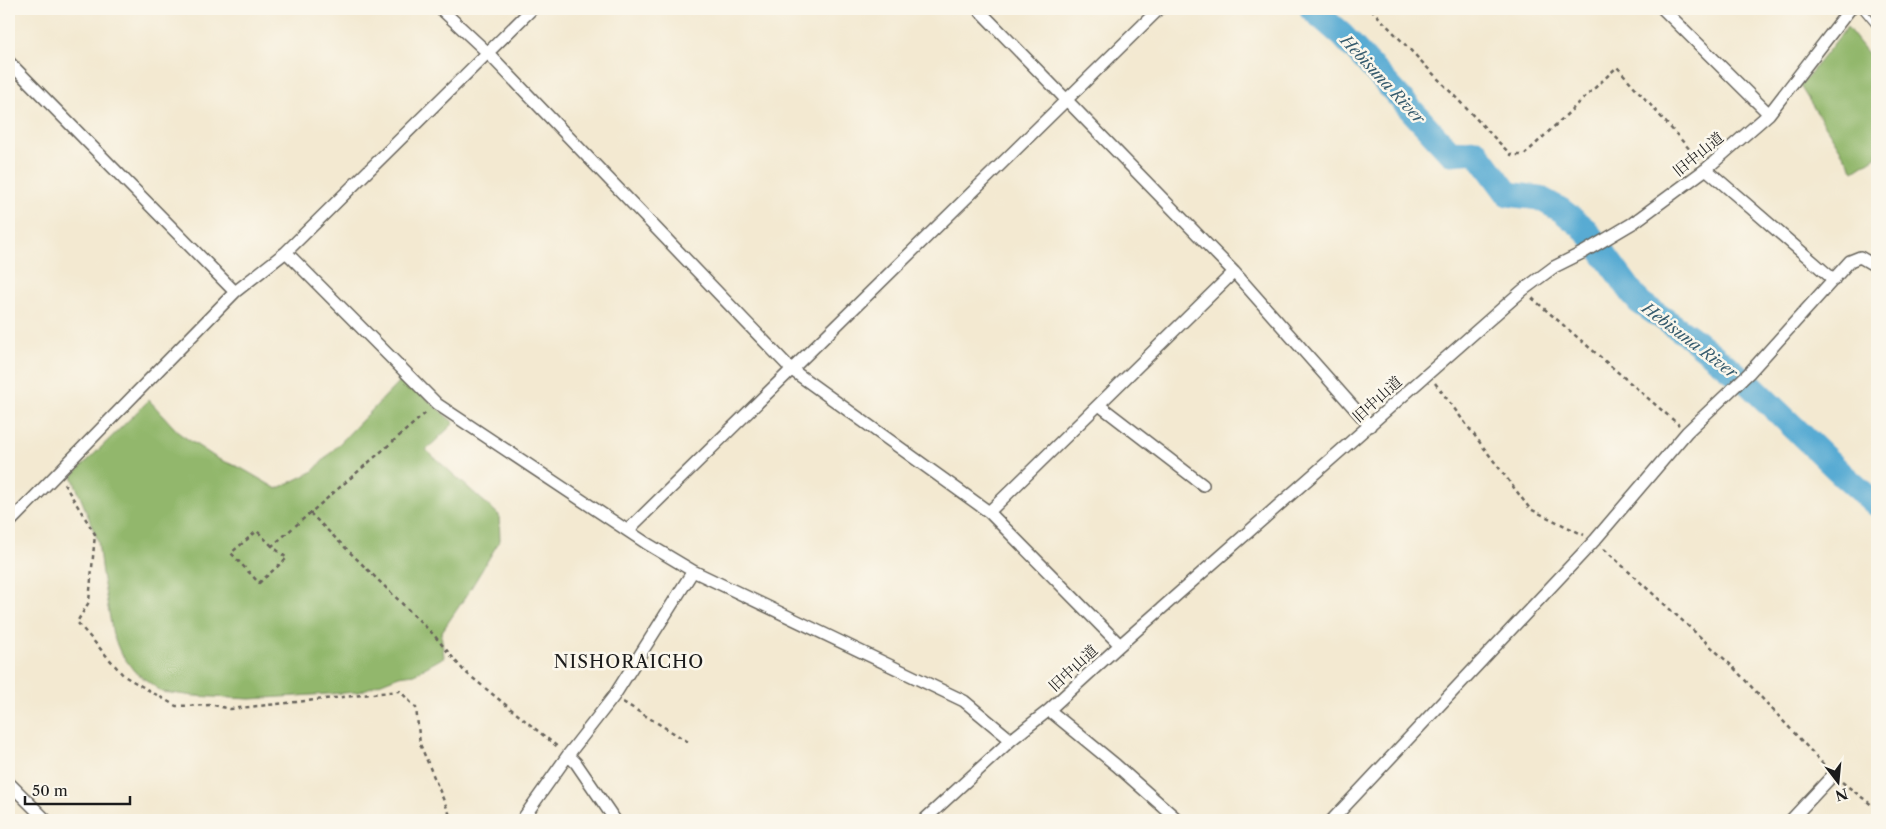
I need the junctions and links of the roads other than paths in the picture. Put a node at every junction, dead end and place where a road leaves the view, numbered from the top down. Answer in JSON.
{"nodes":[{"id":1,"x":441,"y":9,"type":"edge"},
{"id":2,"x":532,"y":9,"type":"edge"},
{"id":3,"x":978,"y":9,"type":"edge"},
{"id":4,"x":1159,"y":9,"type":"edge"},
{"id":5,"x":1663,"y":9,"type":"edge"},
{"id":6,"x":1850,"y":9,"type":"edge"},
{"id":7,"x":1862,"y":9,"type":"edge"},
{"id":8,"x":1877,"y":27,"type":"edge"},
{"id":9,"x":488,"y":53,"type":"junction"},
{"id":10,"x":9,"y":62,"type":"edge"},
{"id":11,"x":1066,"y":100,"type":"junction"},
{"id":12,"x":1769,"y":114,"type":"junction"},
{"id":13,"x":1706,"y":169,"type":"junction"},
{"id":14,"x":286,"y":252,"type":"junction"},
{"id":15,"x":1877,"y":267,"type":"edge"},
{"id":16,"x":1234,"y":272,"type":"junction"},
{"id":17,"x":1834,"y":280,"type":"junction"},
{"id":18,"x":235,"y":292,"type":"junction"},
{"id":19,"x":792,"y":370,"type":"junction"},
{"id":20,"x":1099,"y":405,"type":"junction"},
{"id":21,"x":1370,"y":426,"type":"junction"},
{"id":22,"x":1202,"y":485,"type":"dead end"},
{"id":23,"x":990,"y":512,"type":"junction"},
{"id":24,"x":9,"y":523,"type":"edge"},
{"id":25,"x":628,"y":530,"type":"junction"},
{"id":26,"x":693,"y":571,"type":"junction"},
{"id":27,"x":1120,"y":645,"type":"junction"},
{"id":28,"x":1049,"y":710,"type":"junction"},
{"id":29,"x":1011,"y":740,"type":"junction"},
{"id":30,"x":568,"y":755,"type":"junction"},
{"id":31,"x":1833,"y":775,"type":"road end"},
{"id":32,"x":9,"y":783,"type":"edge"},
{"id":33,"x":46,"y":820,"type":"edge"},
{"id":34,"x":522,"y":820,"type":"edge"},
{"id":35,"x":615,"y":820,"type":"edge"},
{"id":36,"x":924,"y":820,"type":"edge"},
{"id":37,"x":1178,"y":820,"type":"edge"},
{"id":38,"x":1332,"y":820,"type":"edge"},
{"id":39,"x":1791,"y":820,"type":"edge"}],
"edges":[{"from":1,"to":9,"type":"street"},
{"from":2,"to":9,"type":"street"},
{"from":3,"to":11,"type":"street"},
{"from":4,"to":11,"type":"street"},
{"from":5,"to":12,"type":"street"},
{"from":6,"to":12,"type":"street","name":"旧中山道"},
{"from":7,"to":8,"type":"lane"},
{"from":9,"to":14,"type":"street"},
{"from":9,"to":19,"type":"street"},
{"from":10,"to":18,"type":"street"},
{"from":11,"to":16,"type":"street"},
{"from":11,"to":19,"type":"street"},
{"from":12,"to":13,"type":"street","name":"旧中山道"},
{"from":13,"to":17,"type":"street"},
{"from":13,"to":21,"type":"street","name":"旧中山道"},
{"from":14,"to":18,"type":"street"},
{"from":14,"to":25,"type":"street"},
{"from":15,"to":17,"type":"street"},
{"from":16,"to":20,"type":"street"},
{"from":16,"to":21,"type":"street"},
{"from":17,"to":38,"type":"street"},
{"from":18,"to":24,"type":"street"},
{"from":19,"to":23,"type":"street"},
{"from":19,"to":25,"type":"street"},
{"from":20,"to":22,"type":"street"},
{"from":20,"to":23,"type":"street"},
{"from":21,"to":27,"type":"street","name":"旧中山道"},
{"from":23,"to":27,"type":"street"},
{"from":25,"to":26,"type":"street"},
{"from":26,"to":29,"type":"street"},
{"from":26,"to":30,"type":"street"},
{"from":27,"to":28,"type":"street","name":"旧中山道"},
{"from":28,"to":29,"type":"street","name":"旧中山道"},
{"from":28,"to":37,"type":"street"},
{"from":29,"to":36,"type":"street","name":"旧中山道"},
{"from":30,"to":34,"type":"street"},
{"from":30,"to":35,"type":"street"},
{"from":31,"to":39,"type":"street"},
{"from":32,"to":33,"type":"street"}]}
